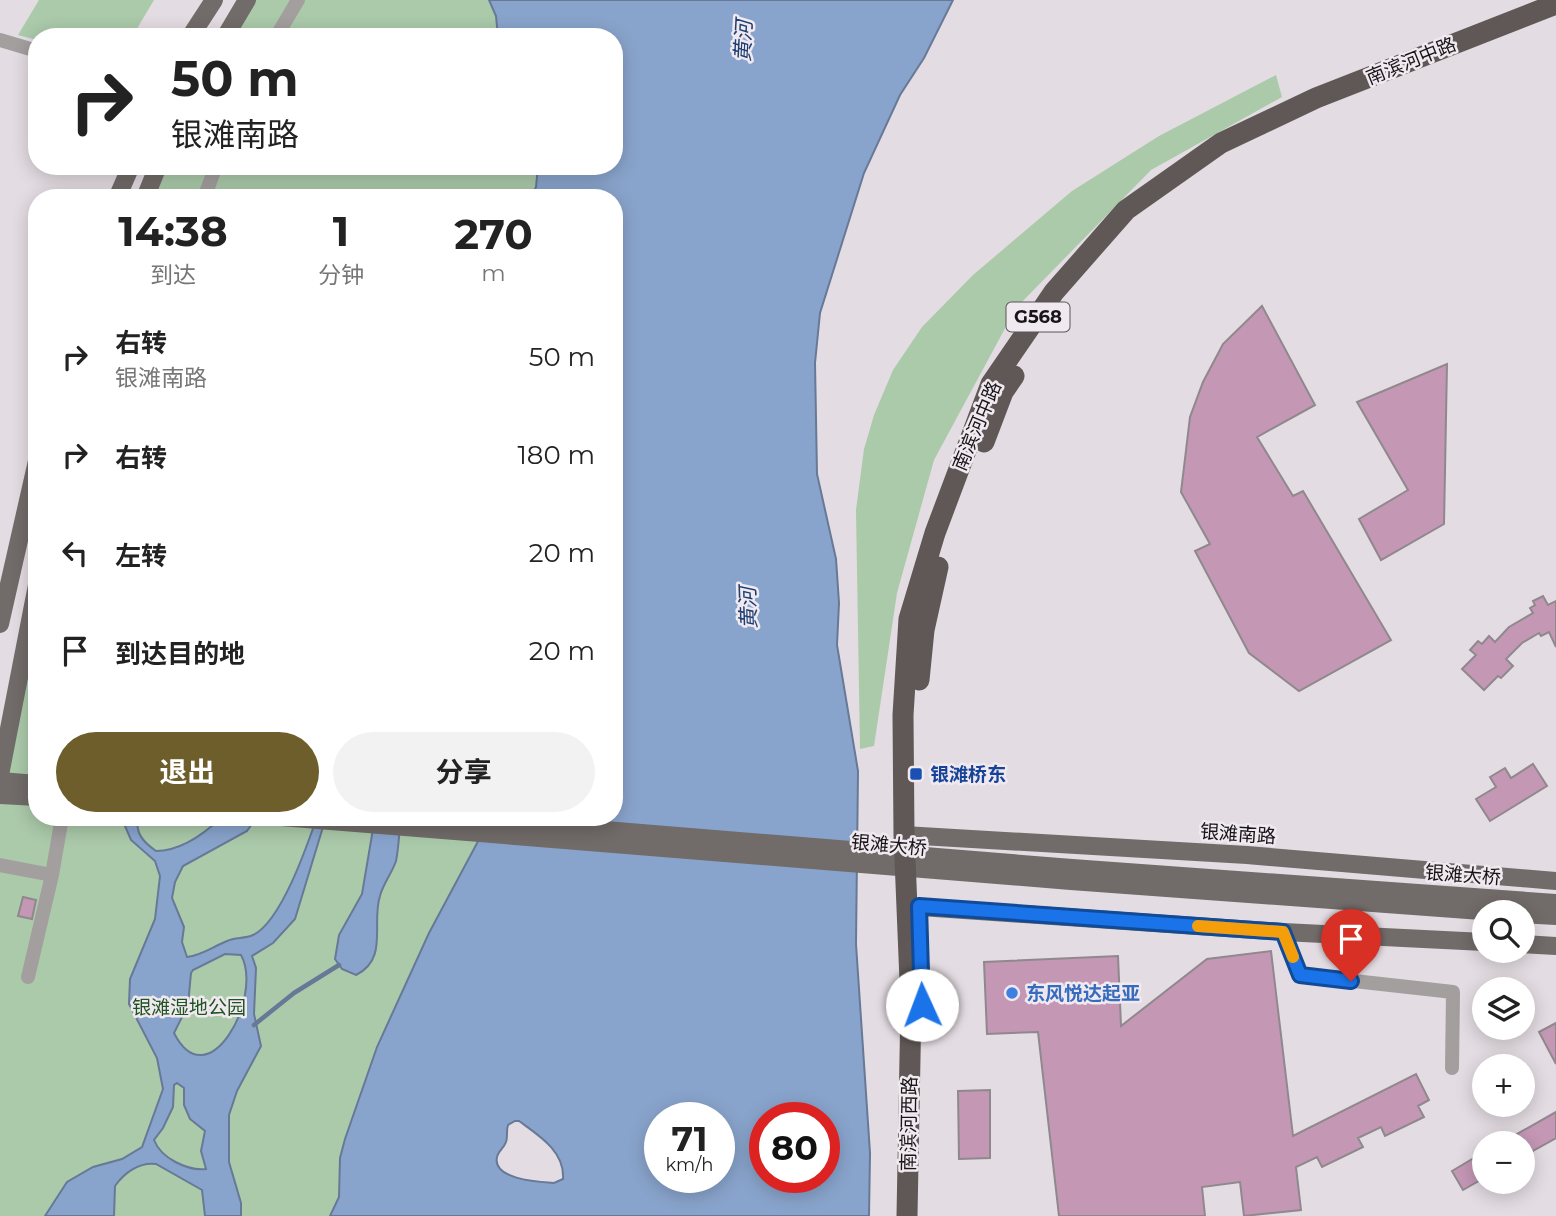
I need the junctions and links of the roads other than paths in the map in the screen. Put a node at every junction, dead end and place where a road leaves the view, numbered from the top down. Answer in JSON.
{"nodes":[{"id":1,"x":214,"y":0,"type":"edge"},
{"id":2,"x":247,"y":0,"type":"edge"},
{"id":3,"x":298,"y":0,"type":"edge"},
{"id":4,"x":1556,"y":4,"type":"edge"},
{"id":5,"x":1556,"y":18,"type":"edge"},
{"id":6,"x":196,"y":28,"type":"edge"},
{"id":7,"x":230,"y":28,"type":"edge"},
{"id":8,"x":281,"y":28,"type":"edge"},
{"id":9,"x":0,"y":40,"type":"edge"},
{"id":10,"x":28,"y":48,"type":"edge"},
{"id":11,"x":28,"y":501,"type":"edge"},
{"id":12,"x":0,"y":624,"type":"edge"},
{"id":13,"x":28,"y":629,"type":"edge"},
{"id":14,"x":2,"y":756,"type":"edge"},
{"id":15,"x":0,"y":775,"type":"edge"},
{"id":16,"x":0,"y":781,"type":"edge"},
{"id":17,"x":28,"y":783,"type":"edge"},
{"id":18,"x":0,"y":794,"type":"edge"},
{"id":19,"x":28,"y":796,"type":"edge"},
{"id":20,"x":60,"y":826,"type":"edge"},
{"id":21,"x":392,"y":826,"type":"edge"},
{"id":22,"x":556,"y":826,"type":"edge"},
{"id":23,"x":910,"y":835,"type":"junction"},
{"id":24,"x":0,"y":865,"type":"edge"},
{"id":25,"x":52,"y":875,"type":"junction"},
{"id":26,"x":1556,"y":881,"type":"edge"},
{"id":27,"x":1556,"y":903,"type":"edge"},
{"id":28,"x":913,"y":906,"type":"junction"},
{"id":29,"x":1472,"y":910,"type":"edge"},
{"id":30,"x":1535,"y":915,"type":"edge"},
{"id":31,"x":1556,"y":916,"type":"edge"},
{"id":32,"x":1283,"y":932,"type":"junction"},
{"id":33,"x":1472,"y":941,"type":"edge"},
{"id":34,"x":1535,"y":945,"type":"edge"},
{"id":35,"x":1556,"y":946,"type":"edge"},
{"id":36,"x":28,"y":977,"type":"dead end"},
{"id":37,"x":1452,"y":1068,"type":"dead end"},
{"id":38,"x":907,"y":1216,"type":"edge"},
{"id":39,"x":918,"y":1216,"type":"edge"}],
"edges":[{"from":1,"to":6,"type":"main road"},
{"from":2,"to":7,"type":"main road"},
{"from":3,"to":8,"type":"street"},
{"from":4,"to":23,"type":"highway","name":"南滨河中路","number":"G568"},
{"from":5,"to":23,"type":"highway","name":"南滨河中路","number":"G568"},
{"from":9,"to":10,"type":"street"},
{"from":11,"to":12,"type":"main road"},
{"from":13,"to":14,"type":"main road"},
{"from":14,"to":15,"type":"main road"},
{"from":16,"to":17,"type":"main road"},
{"from":18,"to":19,"type":"main road"},
{"from":20,"to":25,"type":"street"},
{"from":21,"to":29,"type":"main road","name":"银滩大桥"},
{"from":22,"to":27,"type":"main road","name":"银滩大桥"},
{"from":23,"to":26,"type":"main road","name":"银滩南路"},
{"from":23,"to":28,"type":"highway","name":"南滨河中路","number":"G568"},
{"from":24,"to":25,"type":"street"},
{"from":25,"to":36,"type":"street"},
{"from":28,"to":32,"type":"main road"},
{"from":28,"to":38,"type":"highway","name":"南滨河西路","number":"G568"},
{"from":28,"to":39,"type":"highway","name":"南滨河西路","number":"G568"},
{"from":30,"to":31,"type":"main road"},
{"from":32,"to":33,"type":"main road"},
{"from":32,"to":37,"type":"street"},
{"from":34,"to":35,"type":"main road"}]}
